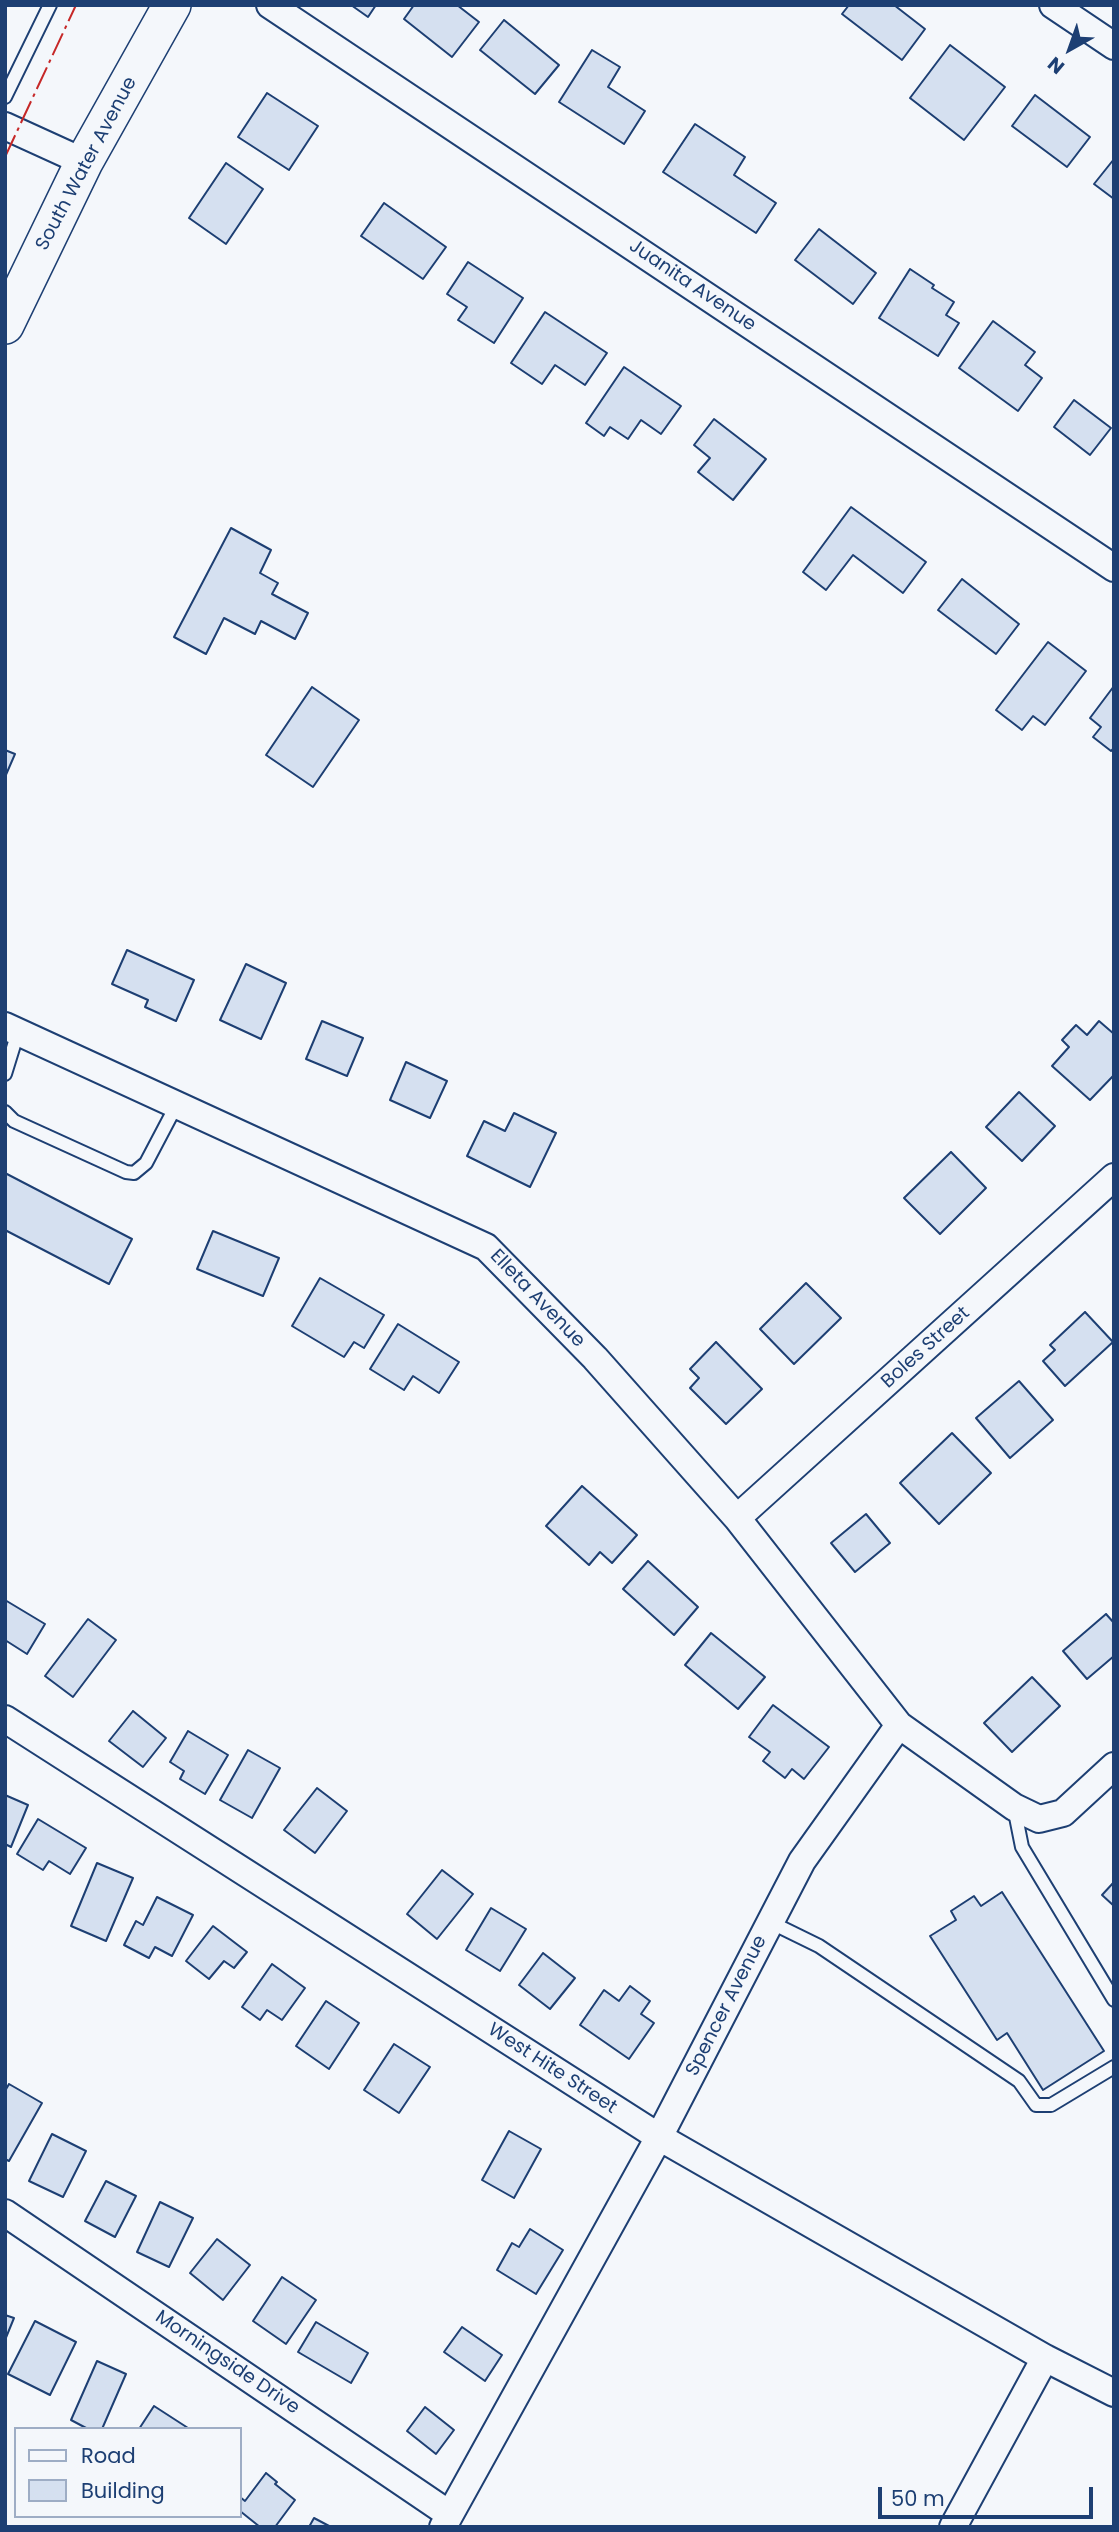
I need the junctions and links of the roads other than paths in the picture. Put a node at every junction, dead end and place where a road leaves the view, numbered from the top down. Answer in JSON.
{"nodes":[{"id":1,"x":50,"y":5,"type":"edge"},
{"id":2,"x":172,"y":5,"type":"edge"},
{"id":3,"x":270,"y":5,"type":"edge"},
{"id":4,"x":1053,"y":5,"type":"edge"},
{"id":5,"x":1114,"y":46,"type":"edge"},
{"id":6,"x":9,"y":81,"type":"edge"},
{"id":7,"x":5,"y":97,"type":"edge"},
{"id":8,"x":5,"y":126,"type":"edge"},
{"id":9,"x":84,"y":162,"type":"junction"},
{"id":10,"x":5,"y":324,"type":"edge"},
{"id":11,"x":1114,"y":568,"type":"edge"},
{"id":12,"x":12,"y":1029,"type":"edge"},
{"id":13,"x":5,"y":1074,"type":"edge"},
{"id":14,"x":176,"y":1106,"type":"junction"},
{"id":15,"x":5,"y":1112,"type":"edge"},
{"id":16,"x":1114,"y":1177,"type":"edge"},
{"id":17,"x":737,"y":1518,"type":"junction"},
{"id":18,"x":5,"y":1720,"type":"edge"},
{"id":19,"x":899,"y":1725,"type":"junction"},
{"id":20,"x":1114,"y":1766,"type":"edge"},
{"id":21,"x":1014,"y":1807,"type":"junction"},
{"id":22,"x":770,"y":1922,"type":"junction"},
{"id":23,"x":1114,"y":2000,"type":"edge"},
{"id":24,"x":1114,"y":2067,"type":"edge"},
{"id":25,"x":659,"y":2137,"type":"junction"},
{"id":26,"x":5,"y":2213,"type":"edge"},
{"id":27,"x":1045,"y":2358,"type":"junction"},
{"id":28,"x":1114,"y":2393,"type":"edge"},
{"id":29,"x":446,"y":2521,"type":"edge"},
{"id":30,"x":953,"y":2527,"type":"edge"}],
"edges":[{"from":1,"to":6,"type":"lane"},
{"from":2,"to":9,"type":"main road","name":"South Water Avenue"},
{"from":3,"to":11,"type":"street","name":"Juanita Avenue"},
{"from":4,"to":5,"type":"street"},
{"from":6,"to":7,"type":"lane"},
{"from":8,"to":9,"type":"street"},
{"from":9,"to":10,"type":"main road","name":"South Water Avenue"},
{"from":12,"to":13,"type":"lane"},
{"from":12,"to":14,"type":"street","name":"Elleta Avenue"},
{"from":14,"to":15,"type":"lane"},
{"from":14,"to":17,"type":"street","name":"Elleta Avenue"},
{"from":16,"to":17,"type":"street","name":"Boles Street"},
{"from":17,"to":19,"type":"street","name":"Elleta Avenue"},
{"from":18,"to":25,"type":"street","name":"West Hite Street"},
{"from":19,"to":21,"type":"street"},
{"from":19,"to":22,"type":"street","name":"Spencer Avenue"},
{"from":20,"to":21,"type":"street"},
{"from":21,"to":23,"type":"lane"},
{"from":22,"to":24,"type":"lane"},
{"from":22,"to":25,"type":"street","name":"Spencer Avenue"},
{"from":25,"to":27,"type":"street","name":"West Hite Street"},
{"from":25,"to":29,"type":"street","name":"Spencer Avenue"},
{"from":26,"to":29,"type":"street","name":"Morningside Drive"},
{"from":27,"to":28,"type":"street","name":"West Hite Street"},
{"from":27,"to":30,"type":"street"}]}
